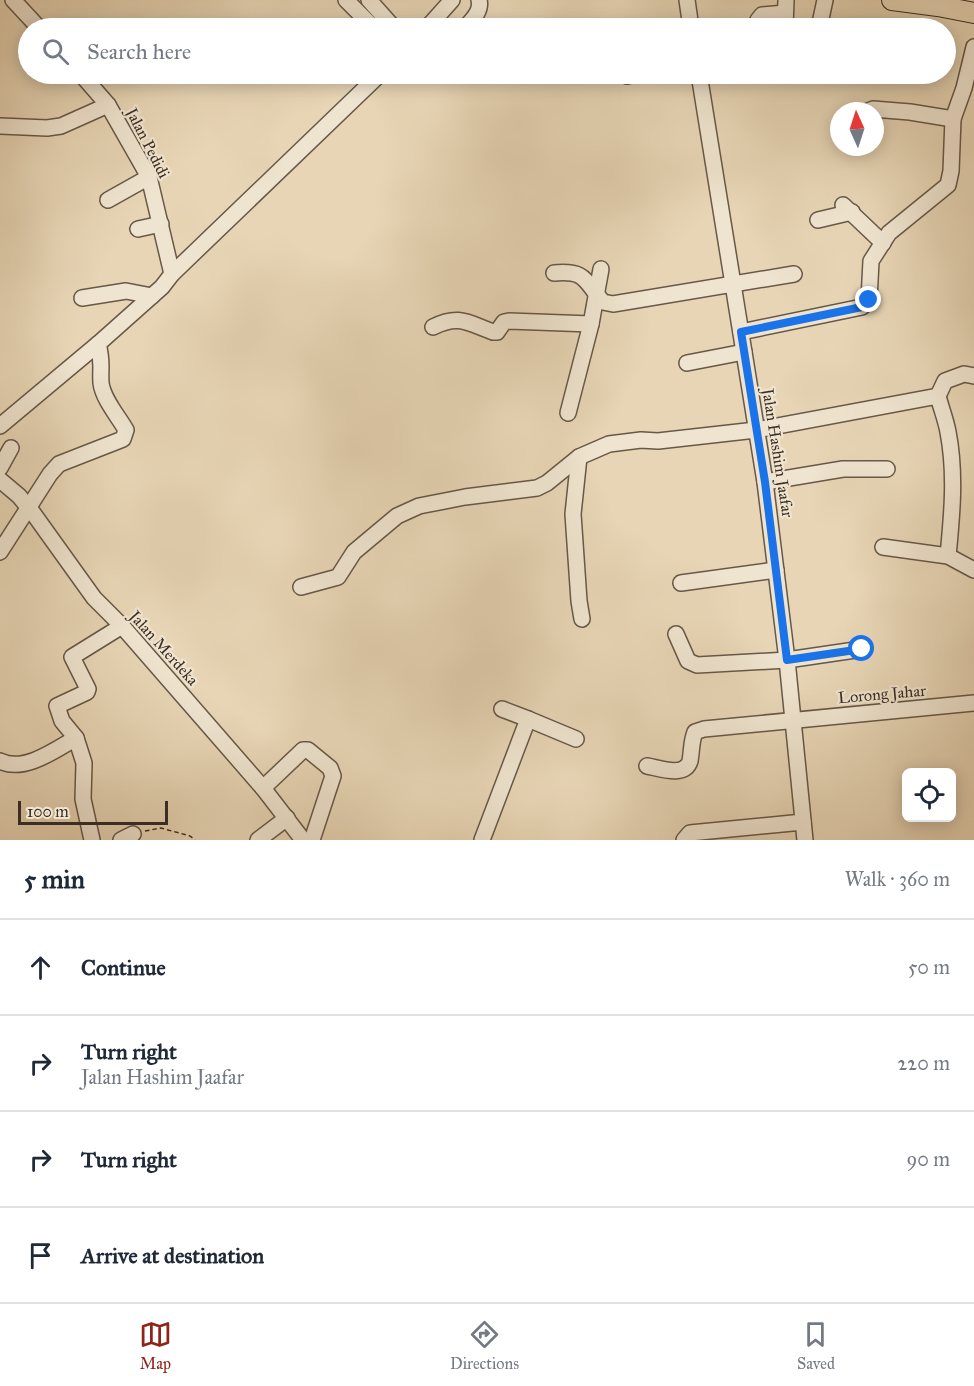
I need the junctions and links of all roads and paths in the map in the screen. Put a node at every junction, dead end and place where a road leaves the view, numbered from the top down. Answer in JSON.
{"nodes":[{"id":1,"x":13,"y":0,"type":"edge"},
{"id":2,"x":346,"y":0,"type":"edge"},
{"id":3,"x":452,"y":0,"type":"edge"},
{"id":4,"x":479,"y":0,"type":"edge"},
{"id":5,"x":687,"y":0,"type":"edge"},
{"id":6,"x":825,"y":0,"type":"edge"},
{"id":7,"x":892,"y":0,"type":"edge"},
{"id":8,"x":377,"y":3,"type":"edge"},
{"id":9,"x":938,"y":3,"type":"edge"},
{"id":10,"x":974,"y":13,"type":"edge"},
{"id":11,"x":785,"y":14,"type":"edge"},
{"id":12,"x":30,"y":18,"type":"edge"},
{"id":13,"x":364,"y":18,"type":"edge"},
{"id":14,"x":387,"y":18,"type":"edge"},
{"id":15,"x":436,"y":18,"type":"edge"},
{"id":16,"x":473,"y":18,"type":"edge"},
{"id":17,"x":690,"y":18,"type":"edge"},
{"id":18,"x":760,"y":18,"type":"edge"},
{"id":19,"x":821,"y":18,"type":"edge"},
{"id":20,"x":974,"y":47,"type":"edge"},
{"id":21,"x":90,"y":84,"type":"edge"},
{"id":22,"x":370,"y":84,"type":"edge"},
{"id":23,"x":701,"y":84,"type":"edge"},
{"id":24,"x":108,"y":105,"type":"junction"},
{"id":25,"x":884,"y":111,"type":"edge"},
{"id":26,"x":953,"y":119,"type":"junction"},
{"id":27,"x":0,"y":126,"type":"edge"},
{"id":28,"x":149,"y":177,"type":"junction"},
{"id":29,"x":108,"y":200,"type":"dead end"},
{"id":30,"x":818,"y":220,"type":"dead end"},
{"id":31,"x":161,"y":224,"type":"junction"},
{"id":32,"x":138,"y":229,"type":"dead end"},
{"id":33,"x":883,"y":243,"type":"junction"},
{"id":34,"x":601,"y":269,"type":"dead end"},
{"id":35,"x":554,"y":273,"type":"dead end"},
{"id":36,"x":172,"y":274,"type":"junction"},
{"id":37,"x":794,"y":274,"type":"dead end"},
{"id":38,"x":734,"y":285,"type":"junction"},
{"id":39,"x":596,"y":294,"type":"junction"},
{"id":40,"x":152,"y":296,"type":"junction"},
{"id":41,"x":82,"y":298,"type":"dead end"},
{"id":42,"x":591,"y":324,"type":"junction"},
{"id":43,"x":433,"y":327,"type":"dead end"},
{"id":44,"x":741,"y":332,"type":"junction"},
{"id":45,"x":98,"y":344,"type":"junction"},
{"id":46,"x":744,"y":352,"type":"junction"},
{"id":47,"x":687,"y":363,"type":"dead end"},
{"id":48,"x":974,"y":376,"type":"edge"},
{"id":49,"x":938,"y":396,"type":"junction"},
{"id":50,"x":568,"y":413,"type":"dead end"},
{"id":51,"x":0,"y":426,"type":"edge"},
{"id":52,"x":756,"y":430,"type":"junction"},
{"id":53,"x":10,"y":448,"type":"dead end"},
{"id":54,"x":579,"y":458,"type":"junction"},
{"id":55,"x":0,"y":468,"type":"edge"},
{"id":56,"x":887,"y":469,"type":"dead end"},
{"id":57,"x":765,"y":482,"type":"junction"},
{"id":58,"x":1,"y":483,"type":"edge"},
{"id":59,"x":29,"y":508,"type":"junction"},
{"id":60,"x":883,"y":548,"type":"dead end"},
{"id":61,"x":0,"y":552,"type":"edge"},
{"id":62,"x":948,"y":556,"type":"junction"},
{"id":63,"x":776,"y":570,"type":"junction"},
{"id":64,"x":974,"y":570,"type":"edge"},
{"id":65,"x":681,"y":583,"type":"dead end"},
{"id":66,"x":301,"y":587,"type":"dead end"},
{"id":67,"x":582,"y":619,"type":"dead end"},
{"id":68,"x":122,"y":626,"type":"junction"},
{"id":69,"x":676,"y":634,"type":"dead end"},
{"id":70,"x":862,"y":649,"type":"dead end"},
{"id":71,"x":787,"y":660,"type":"junction"},
{"id":72,"x":974,"y":703,"type":"edge"},
{"id":73,"x":502,"y":709,"type":"dead end"},
{"id":74,"x":528,"y":719,"type":"junction"},
{"id":75,"x":792,"y":720,"type":"junction"},
{"id":76,"x":76,"y":738,"type":"junction"},
{"id":77,"x":576,"y":739,"type":"dead end"},
{"id":78,"x":0,"y":760,"type":"edge"},
{"id":79,"x":647,"y":766,"type":"dead end"},
{"id":80,"x":263,"y":788,"type":"junction"},
{"id":81,"x":287,"y":818,"type":"junction"},
{"id":82,"x":803,"y":822,"type":"junction"},
{"id":83,"x":127,"y":837,"type":"edge"},
{"id":84,"x":92,"y":840,"type":"edge"},
{"id":85,"x":195,"y":840,"type":"edge"},
{"id":86,"x":258,"y":840,"type":"edge"},
{"id":87,"x":303,"y":840,"type":"edge"},
{"id":88,"x":312,"y":840,"type":"edge"},
{"id":89,"x":482,"y":840,"type":"edge"},
{"id":90,"x":684,"y":840,"type":"edge"},
{"id":91,"x":805,"y":840,"type":"edge"}],
"edges":[{"from":1,"to":12,"type":"street"},
{"from":2,"to":13,"type":"street"},
{"from":3,"to":15,"type":"street"},
{"from":4,"to":16,"type":"street"},
{"from":5,"to":17,"type":"street"},
{"from":6,"to":19,"type":"street"},
{"from":7,"to":9,"type":"main road"},
{"from":8,"to":14,"type":"street"},
{"from":9,"to":10,"type":"main road"},
{"from":11,"to":18,"type":"street"},
{"from":20,"to":26,"type":"street"},
{"from":21,"to":24,"type":"street","name":"Jalan Pedidi"},
{"from":22,"to":36,"type":"street"},
{"from":23,"to":38,"type":"street","name":"Jalan Hashim Jaafar"},
{"from":24,"to":27,"type":"street"},
{"from":24,"to":28,"type":"street","name":"Jalan Pedidi"},
{"from":25,"to":26,"type":"street"},
{"from":26,"to":33,"type":"street"},
{"from":28,"to":29,"type":"street"},
{"from":28,"to":31,"type":"street","name":"Jalan Pedidi"},
{"from":30,"to":33,"type":"street"},
{"from":31,"to":32,"type":"street"},
{"from":31,"to":36,"type":"street","name":"Jalan Pedidi"},
{"from":33,"to":44,"type":"street"},
{"from":34,"to":39,"type":"street"},
{"from":35,"to":39,"type":"street"},
{"from":36,"to":40,"type":"street"},
{"from":37,"to":38,"type":"street"},
{"from":38,"to":39,"type":"street"},
{"from":38,"to":44,"type":"street","name":"Jalan Hashim Jaafar"},
{"from":39,"to":42,"type":"street"},
{"from":40,"to":41,"type":"street"},
{"from":40,"to":45,"type":"street"},
{"from":42,"to":43,"type":"street"},
{"from":42,"to":50,"type":"street"},
{"from":44,"to":46,"type":"street","name":"Jalan Hashim Jaafar"},
{"from":45,"to":51,"type":"street"},
{"from":45,"to":59,"type":"street"},
{"from":46,"to":47,"type":"street"},
{"from":46,"to":52,"type":"street","name":"Jalan Hashim Jaafar"},
{"from":48,"to":49,"type":"street"},
{"from":49,"to":52,"type":"street"},
{"from":49,"to":62,"type":"street"},
{"from":52,"to":54,"type":"street"},
{"from":52,"to":57,"type":"street","name":"Jalan Hashim Jaafar"},
{"from":53,"to":55,"type":"street"},
{"from":54,"to":66,"type":"street"},
{"from":54,"to":67,"type":"street"},
{"from":56,"to":57,"type":"street"},
{"from":57,"to":63,"type":"street","name":"Jalan Hashim Jaafar"},
{"from":58,"to":59,"type":"street","name":"Jalan Merdeka"},
{"from":59,"to":61,"type":"street"},
{"from":59,"to":68,"type":"street","name":"Jalan Merdeka"},
{"from":60,"to":62,"type":"street"},
{"from":62,"to":64,"type":"street"},
{"from":63,"to":65,"type":"street"},
{"from":63,"to":71,"type":"street","name":"Jalan Hashim Jaafar"},
{"from":68,"to":76,"type":"street"},
{"from":68,"to":80,"type":"street","name":"Jalan Merdeka"},
{"from":69,"to":71,"type":"street"},
{"from":70,"to":71,"type":"street"},
{"from":71,"to":75,"type":"street","name":"Jalan Hashim Jaafar"},
{"from":72,"to":75,"type":"street","name":"Lorong Jahar"},
{"from":73,"to":74,"type":"street"},
{"from":74,"to":77,"type":"street"},
{"from":74,"to":89,"type":"street"},
{"from":75,"to":79,"type":"street","name":"Lorong Jahar"},
{"from":75,"to":82,"type":"street","name":"Jalan Hashim Jaafar"},
{"from":76,"to":78,"type":"street"},
{"from":76,"to":84,"type":"street"},
{"from":80,"to":81,"type":"street","name":"Jalan Merdeka"},
{"from":80,"to":88,"type":"street"},
{"from":81,"to":86,"type":"street"},
{"from":81,"to":87,"type":"street","name":"Jalan Merdeka"},
{"from":82,"to":90,"type":"street"},
{"from":82,"to":91,"type":"street","name":"Jalan Hashim Jaafar"},
{"from":83,"to":85,"type":"path"}]}
